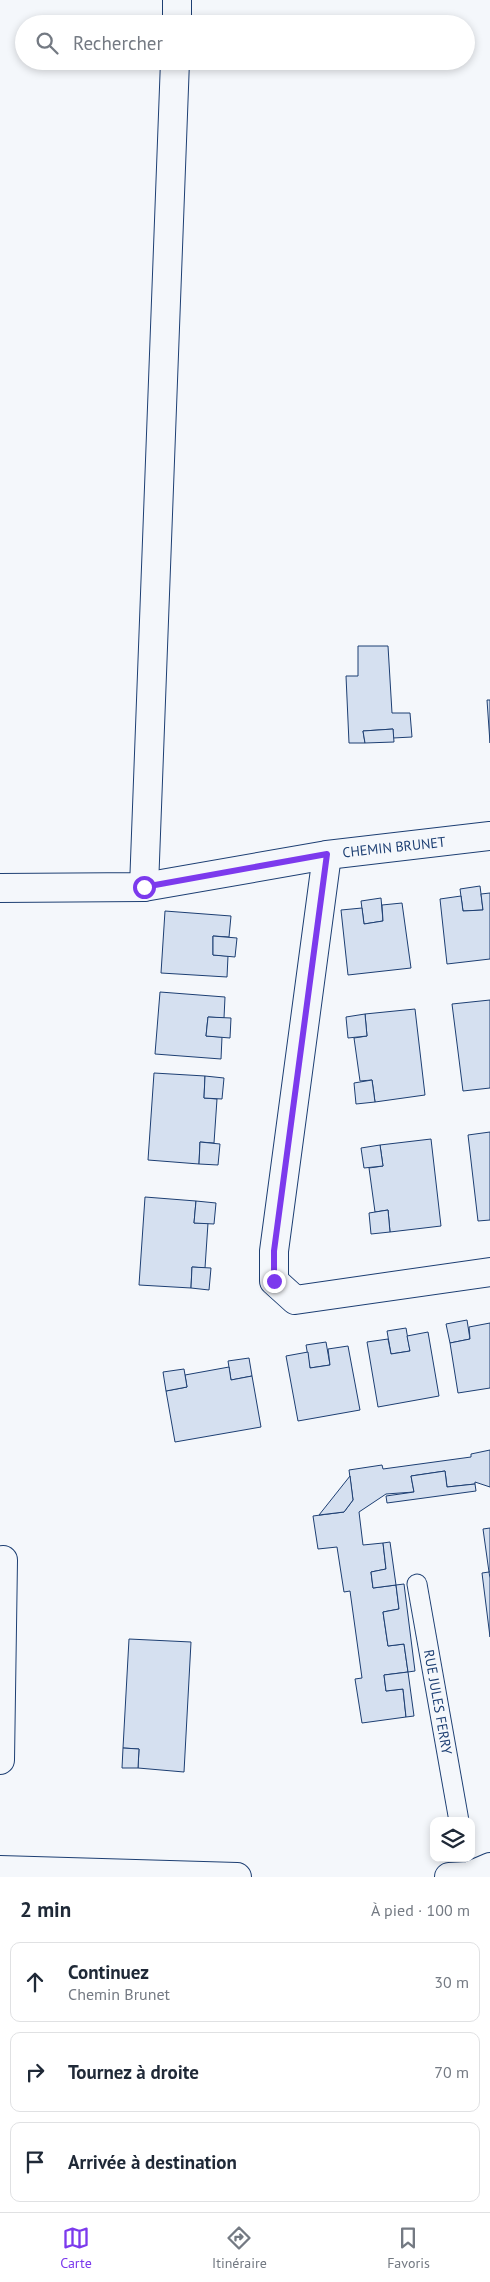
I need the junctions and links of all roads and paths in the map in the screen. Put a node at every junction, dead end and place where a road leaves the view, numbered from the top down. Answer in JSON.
{"nodes":[{"id":1,"x":178,"y":0,"type":"edge"},
{"id":2,"x":177,"y":15,"type":"edge"},
{"id":3,"x":175,"y":70,"type":"edge"},
{"id":4,"x":490,"y":836,"type":"edge"},
{"id":5,"x":327,"y":854,"type":"junction"},
{"id":6,"x":144,"y":887,"type":"junction"},
{"id":7,"x":0,"y":888,"type":"edge"},
{"id":8,"x":490,"y":1272,"type":"edge"},
{"id":9,"x":3,"y":1560,"type":"dead end"},
{"id":10,"x":417,"y":1584,"type":"dead end"},
{"id":11,"x":0,"y":1760,"type":"edge"},
{"id":12,"x":458,"y":1817,"type":"edge"},
{"id":13,"x":0,"y":1870,"type":"edge"},
{"id":14,"x":236,"y":1877,"type":"edge"}],
"edges":[{"from":1,"to":2,"type":"street"},
{"from":3,"to":6,"type":"street"},
{"from":4,"to":5,"type":"street","name":"CHEMIN BRUNET"},
{"from":5,"to":6,"type":"street","name":"CHEMIN BRUNET"},
{"from":5,"to":8,"type":"street"},
{"from":6,"to":7,"type":"street","name":"CHEMIN BRUNET"},
{"from":9,"to":11,"type":"street"},
{"from":10,"to":12,"type":"lane","name":"RUE JULES FERRY"},
{"from":13,"to":14,"type":"street"}]}
